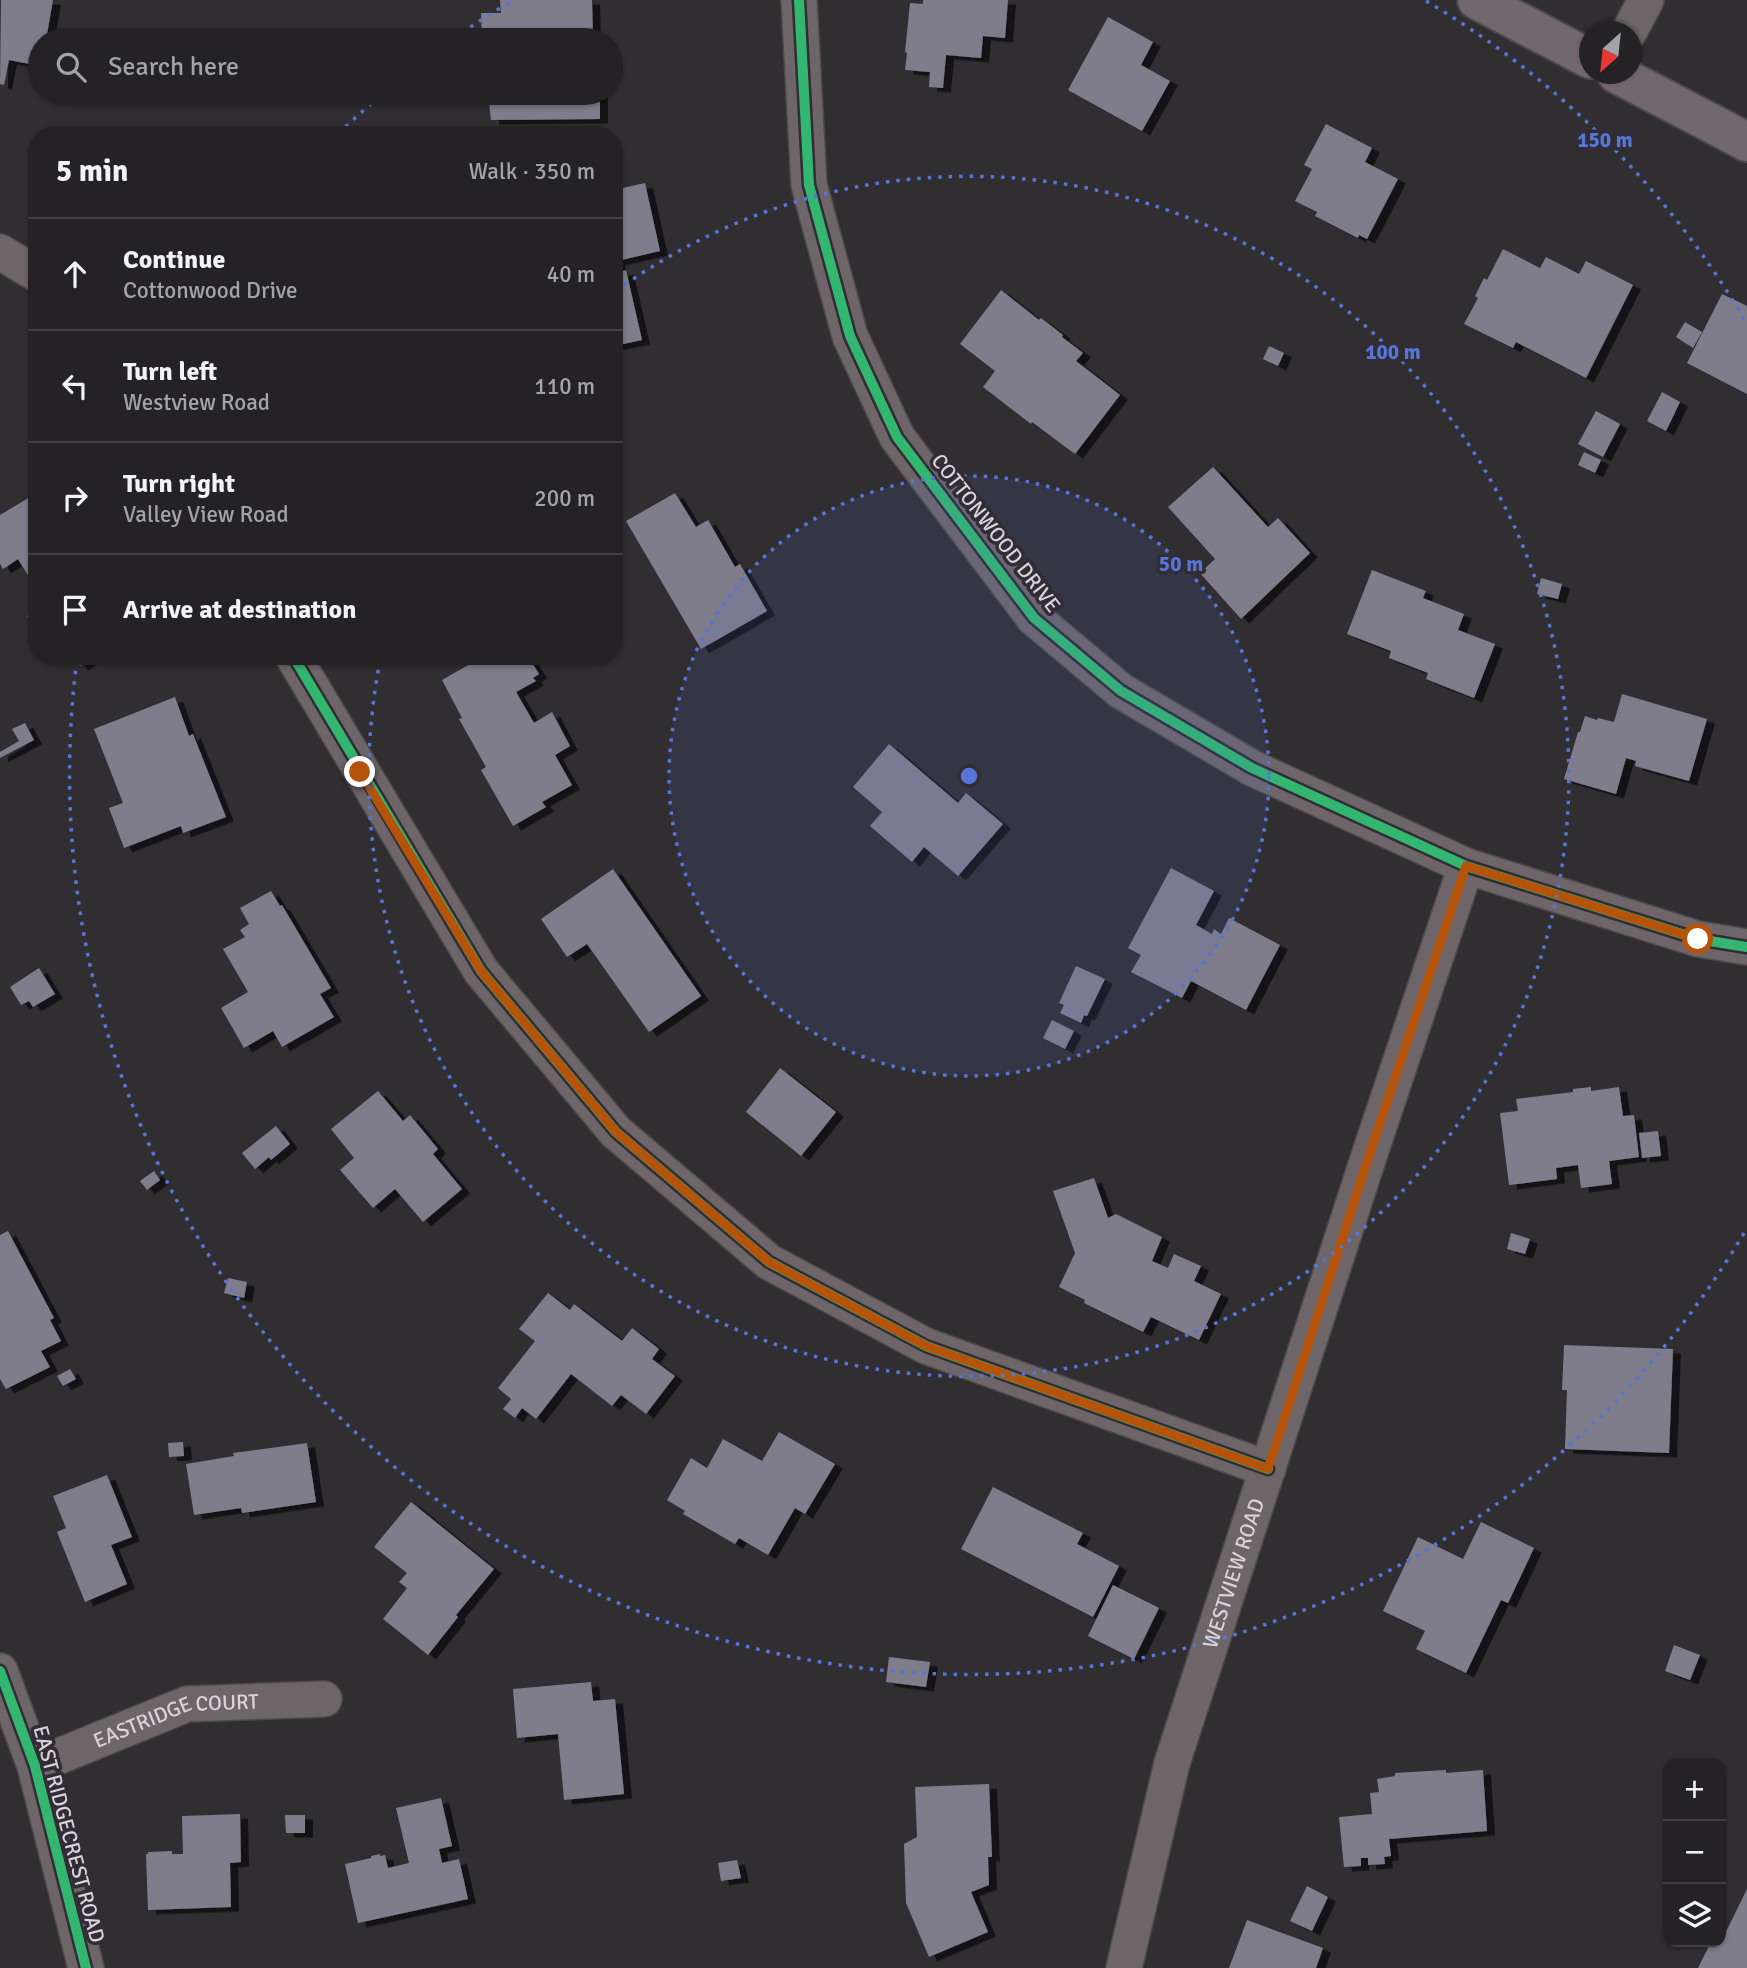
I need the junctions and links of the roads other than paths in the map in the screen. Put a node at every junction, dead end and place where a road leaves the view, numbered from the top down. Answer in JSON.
{"nodes":[{"id":1,"x":799,"y":0,"type":"edge"},
{"id":2,"x":1477,"y":0,"type":"edge"},
{"id":3,"x":1646,"y":0,"type":"edge"},
{"id":4,"x":1635,"y":21,"type":"edge"},
{"id":5,"x":1579,"y":53,"type":"edge"},
{"id":6,"x":1636,"y":84,"type":"edge"},
{"id":7,"x":1747,"y":142,"type":"edge"},
{"id":8,"x":0,"y":252,"type":"edge"},
{"id":9,"x":28,"y":269,"type":"edge"},
{"id":10,"x":298,"y":665,"type":"edge"},
{"id":11,"x":1466,"y":866,"type":"junction"},
{"id":12,"x":1747,"y":947,"type":"edge"},
{"id":13,"x":1268,"y":1469,"type":"junction"},
{"id":14,"x":0,"y":1671,"type":"edge"},
{"id":15,"x":324,"y":1699,"type":"dead end"},
{"id":16,"x":35,"y":1766,"type":"junction"},
{"id":17,"x":86,"y":1968,"type":"edge"},
{"id":18,"x":1124,"y":1968,"type":"edge"}],
"edges":[{"from":1,"to":11,"type":"street","name":"COTTONWOOD DRIVE"},
{"from":2,"to":5,"type":"street"},
{"from":3,"to":4,"type":"street"},
{"from":6,"to":7,"type":"street"},
{"from":8,"to":9,"type":"street"},
{"from":10,"to":13,"type":"street"},
{"from":11,"to":12,"type":"street","name":"COTTONWOOD DRIVE"},
{"from":11,"to":13,"type":"street","name":"WESTVIEW ROAD"},
{"from":13,"to":18,"type":"street","name":"WESTVIEW ROAD"},
{"from":14,"to":16,"type":"street","name":"EAST RIDGECREST ROAD"},
{"from":15,"to":16,"type":"street","name":"EASTRIDGE COURT"},
{"from":16,"to":17,"type":"street","name":"EAST RIDGECREST ROAD"}]}
